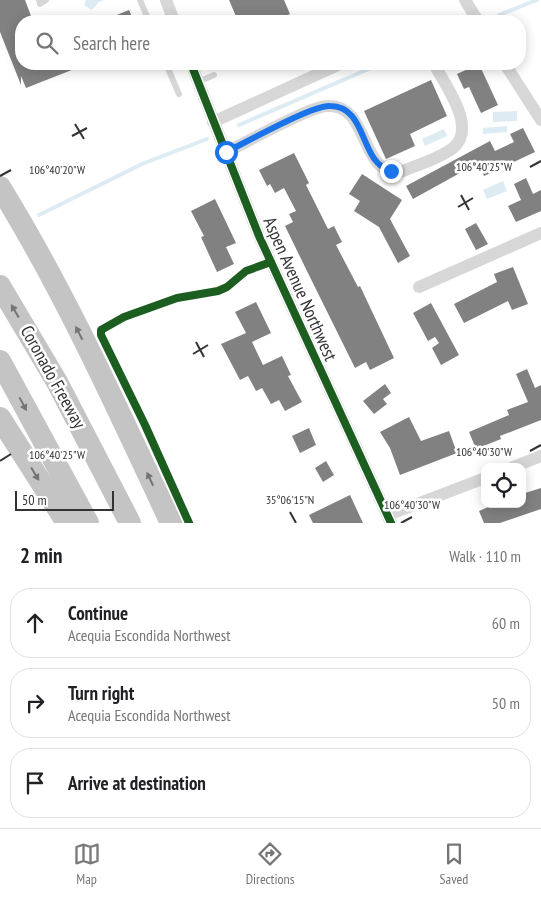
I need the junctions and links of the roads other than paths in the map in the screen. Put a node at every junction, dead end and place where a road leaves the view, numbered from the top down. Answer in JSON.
{"nodes":[{"id":1,"x":39,"y":0,"type":"edge"},
{"id":2,"x":46,"y":0,"type":"edge"},
{"id":3,"x":140,"y":0,"type":"edge"},
{"id":4,"x":166,"y":0,"type":"edge"},
{"id":5,"x":465,"y":0,"type":"edge"},
{"id":6,"x":146,"y":15,"type":"edge"},
{"id":7,"x":172,"y":15,"type":"edge"},
{"id":8,"x":474,"y":15,"type":"edge"},
{"id":9,"x":169,"y":70,"type":"edge"},
{"id":10,"x":193,"y":70,"type":"edge"},
{"id":11,"x":327,"y":70,"type":"edge"},
{"id":12,"x":437,"y":70,"type":"edge"},
{"id":13,"x":509,"y":70,"type":"edge"},
{"id":14,"x":214,"y":75,"type":"dead end"},
{"id":15,"x":198,"y":82,"type":"junction"},
{"id":16,"x":179,"y":94,"type":"dead end"},
{"id":17,"x":541,"y":120,"type":"edge"},
{"id":18,"x":214,"y":122,"type":"junction"},
{"id":19,"x":226,"y":152,"type":"junction"},
{"id":20,"x":0,"y":187,"type":"edge"},
{"id":21,"x":541,"y":233,"type":"edge"},
{"id":22,"x":0,"y":286,"type":"edge"},
{"id":23,"x":420,"y":287,"type":"dead end"},
{"id":24,"x":0,"y":361,"type":"edge"},
{"id":25,"x":0,"y":418,"type":"edge"},
{"id":26,"x":541,"y":456,"type":"edge"},
{"id":27,"x":523,"y":463,"type":"edge"},
{"id":28,"x":481,"y":480,"type":"edge"},
{"id":29,"x":389,"y":519,"type":"edge"},
{"id":30,"x":67,"y":523,"type":"edge"},
{"id":31,"x":88,"y":523,"type":"edge"},
{"id":32,"x":130,"y":523,"type":"edge"},
{"id":33,"x":171,"y":523,"type":"edge"}],
"edges":[{"from":1,"to":2,"type":"lane"},
{"from":3,"to":6,"type":"lane"},
{"from":4,"to":7,"type":"street"},
{"from":5,"to":8,"type":"street"},
{"from":9,"to":16,"type":"lane"},
{"from":10,"to":15,"type":"street","name":"Aspen Avenue Northwest"},
{"from":11,"to":18,"type":"street"},
{"from":12,"to":19,"type":"street"},
{"from":13,"to":17,"type":"street"},
{"from":14,"to":15,"type":"lane"},
{"from":15,"to":18,"type":"street","name":"Aspen Avenue Northwest"},
{"from":18,"to":19,"type":"street","name":"Aspen Avenue Northwest"},
{"from":19,"to":29,"type":"street","name":"Aspen Avenue Northwest"},
{"from":33,"to":20,"type":"highway","one_way":true},
{"from":21,"to":23,"type":"street"},
{"from":32,"to":22,"type":"highway","name":"Coronado Freeway","one_way":true},
{"from":24,"to":31,"type":"highway","one_way":true},
{"from":25,"to":30,"type":"highway","one_way":true},
{"from":26,"to":27,"type":"street"},
{"from":28,"to":29,"type":"street"}]}
